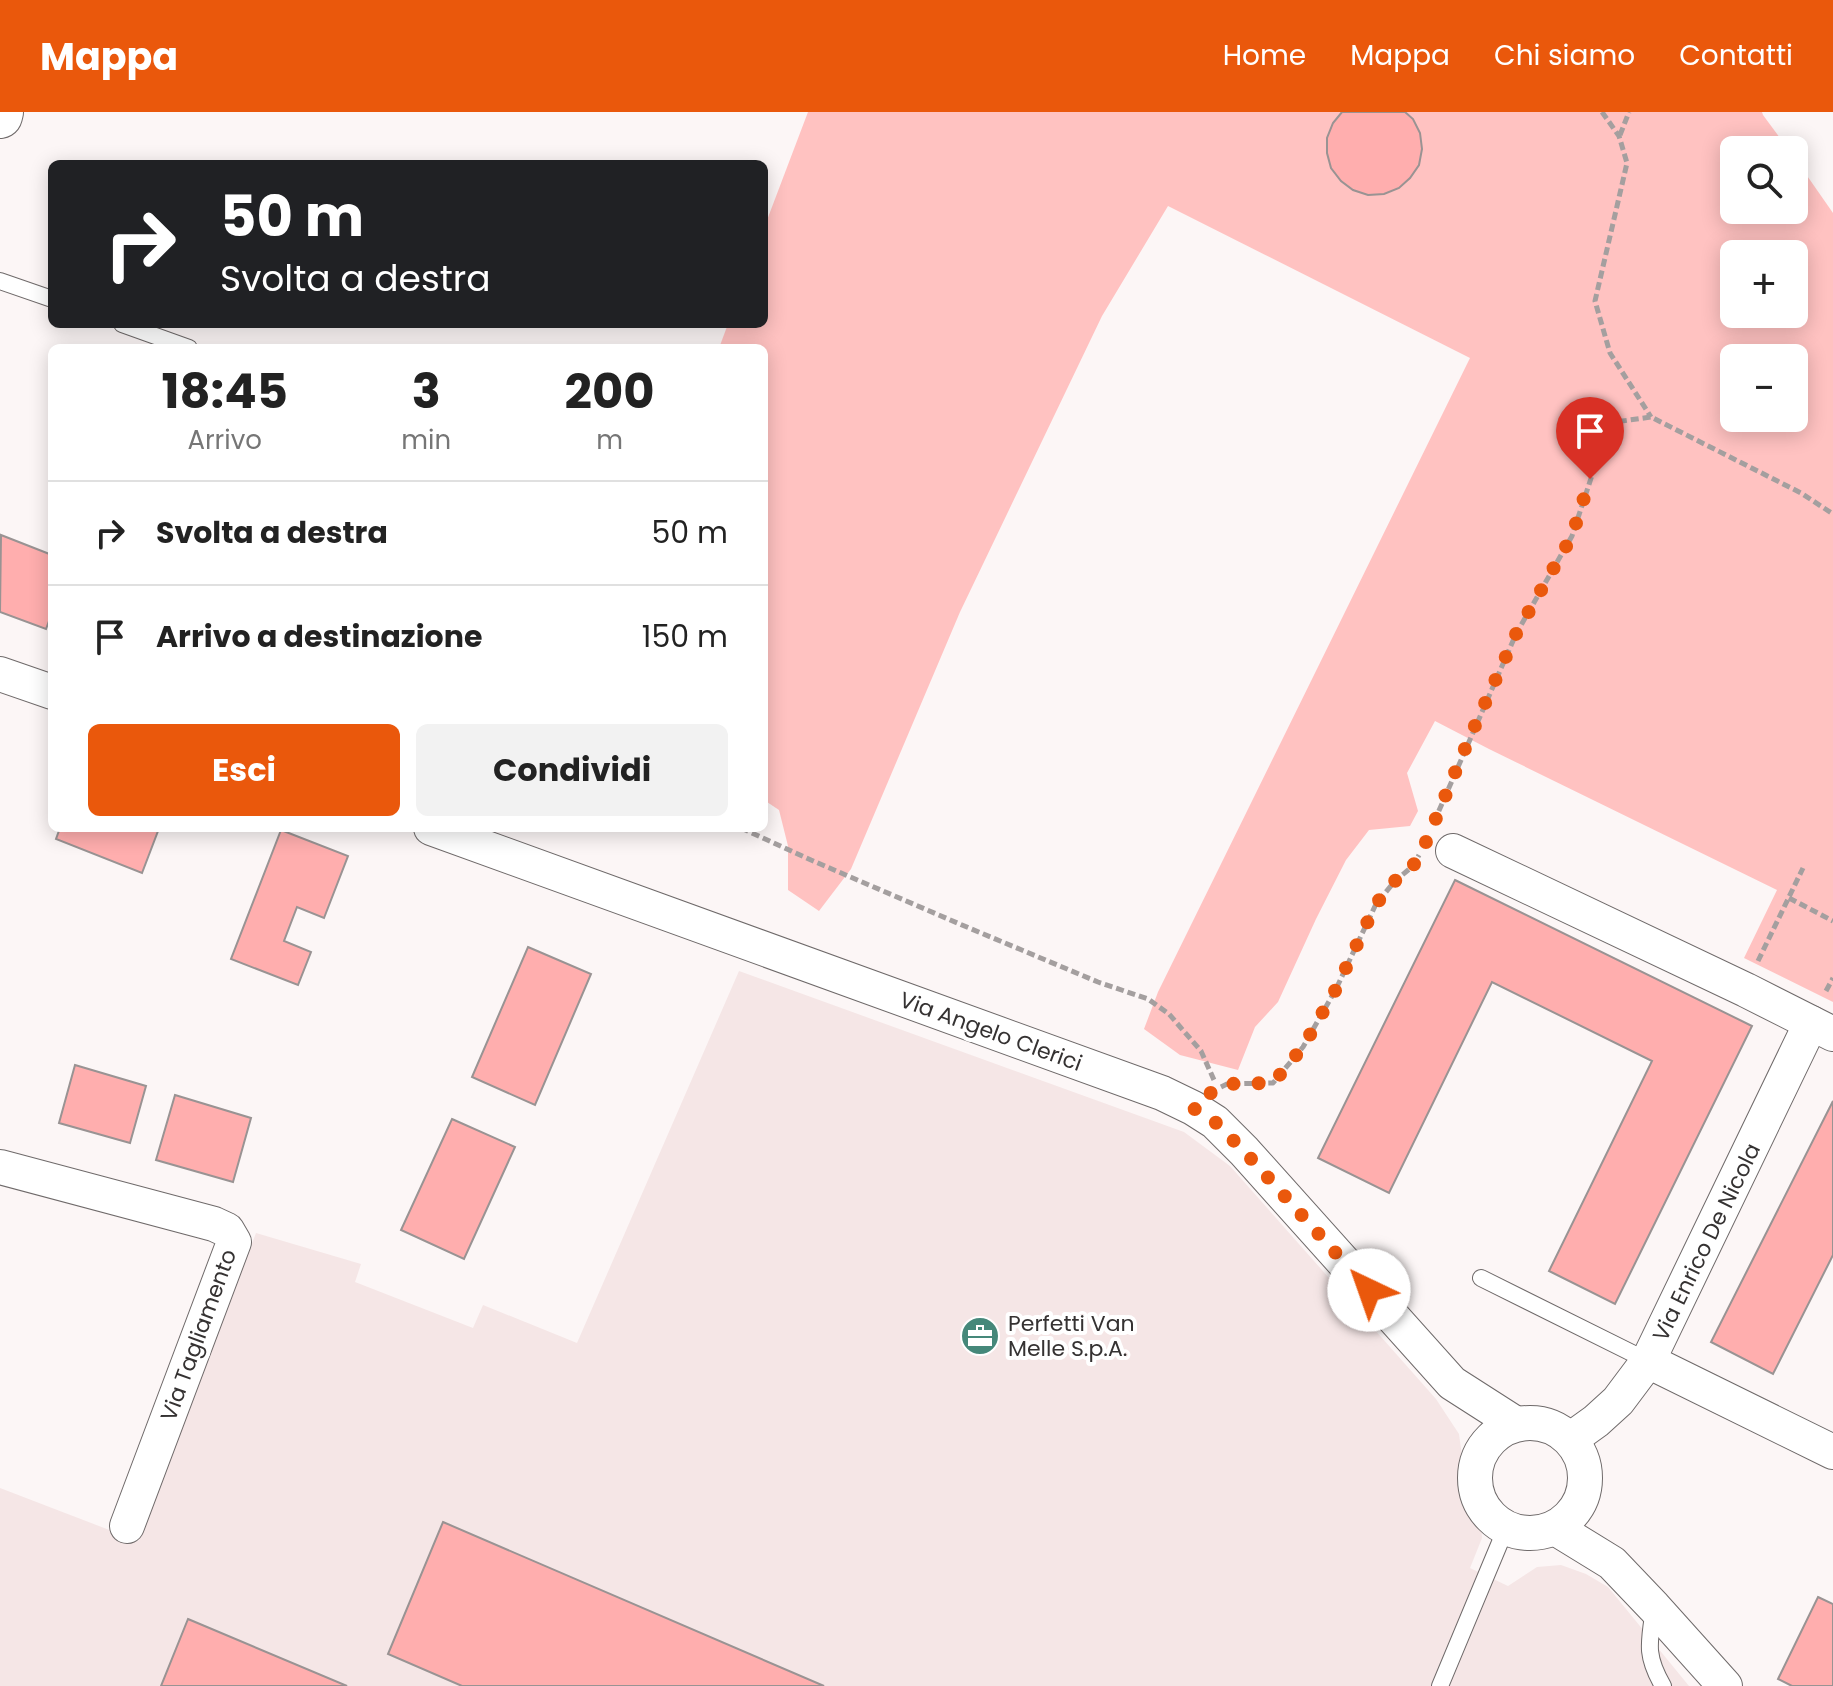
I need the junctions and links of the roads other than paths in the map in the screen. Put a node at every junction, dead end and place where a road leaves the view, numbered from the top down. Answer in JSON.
{"nodes":[{"id":1,"x":0,"y":281,"type":"edge"},
{"id":2,"x":48,"y":298,"type":"edge"},
{"id":3,"x":133,"y":328,"type":"edge"},
{"id":4,"x":178,"y":344,"type":"edge"},
{"id":5,"x":0,"y":674,"type":"edge"},
{"id":6,"x":48,"y":691,"type":"edge"},
{"id":7,"x":442,"y":832,"type":"edge"},
{"id":8,"x":1440,"y":846,"type":"road end"},
{"id":9,"x":1822,"y":1028,"type":"edge"},
{"id":10,"x":0,"y":1167,"type":"edge"},
{"id":11,"x":1481,"y":1278,"type":"dead end"},
{"id":12,"x":1648,"y":1361,"type":"junction"},
{"id":13,"x":1452,"y":1383,"type":"junction"},
{"id":14,"x":1516,"y":1424,"type":"junction"},
{"id":15,"x":1571,"y":1439,"type":"junction"},
{"id":16,"x":1482,"y":1450,"type":"junction"},
{"id":17,"x":1833,"y":1452,"type":"edge"},
{"id":18,"x":1583,"y":1498,"type":"junction"},
{"id":19,"x":127,"y":1526,"type":"dead end"},
{"id":20,"x":1506,"y":1528,"type":"junction"},
{"id":21,"x":1555,"y":1528,"type":"junction"},
{"id":22,"x":1612,"y":1563,"type":"junction"},
{"id":23,"x":1654,"y":1607,"type":"junction"},
{"id":24,"x":1440,"y":1686,"type":"edge"},
{"id":25,"x":1663,"y":1686,"type":"edge"},
{"id":26,"x":1725,"y":1686,"type":"edge"}],
"edges":[{"from":1,"to":2,"type":"lane"},
{"from":3,"to":4,"type":"lane"},
{"from":5,"to":6,"type":"street"},
{"from":7,"to":13,"type":"street","name":"Via Angelo Clerici"},
{"from":8,"to":9,"type":"street","name":"Via Enrico De Nicola"},
{"from":9,"to":12,"type":"street","name":"Via Enrico De Nicola"},
{"from":10,"to":19,"type":"street","name":"Via Tagliamento"},
{"from":11,"to":12,"type":"lane"},
{"from":12,"to":15,"type":"street","name":"Via Enrico De Nicola"},
{"from":12,"to":17,"type":"street"},
{"from":13,"to":14,"type":"street","name":"Via Angelo Clerici"},
{"from":13,"to":16,"type":"street","name":"Via Angelo Clerici"},
{"from":14,"to":15,"type":"street"},
{"from":14,"to":16,"type":"street"},
{"from":15,"to":18,"type":"street"},
{"from":16,"to":20,"type":"street"},
{"from":18,"to":21,"type":"street"},
{"from":18,"to":22,"type":"street"},
{"from":20,"to":21,"type":"street"},
{"from":20,"to":24,"type":"lane"},
{"from":21,"to":22,"type":"street"},
{"from":22,"to":23,"type":"street"},
{"from":23,"to":25,"type":"lane"},
{"from":23,"to":26,"type":"street"}]}
